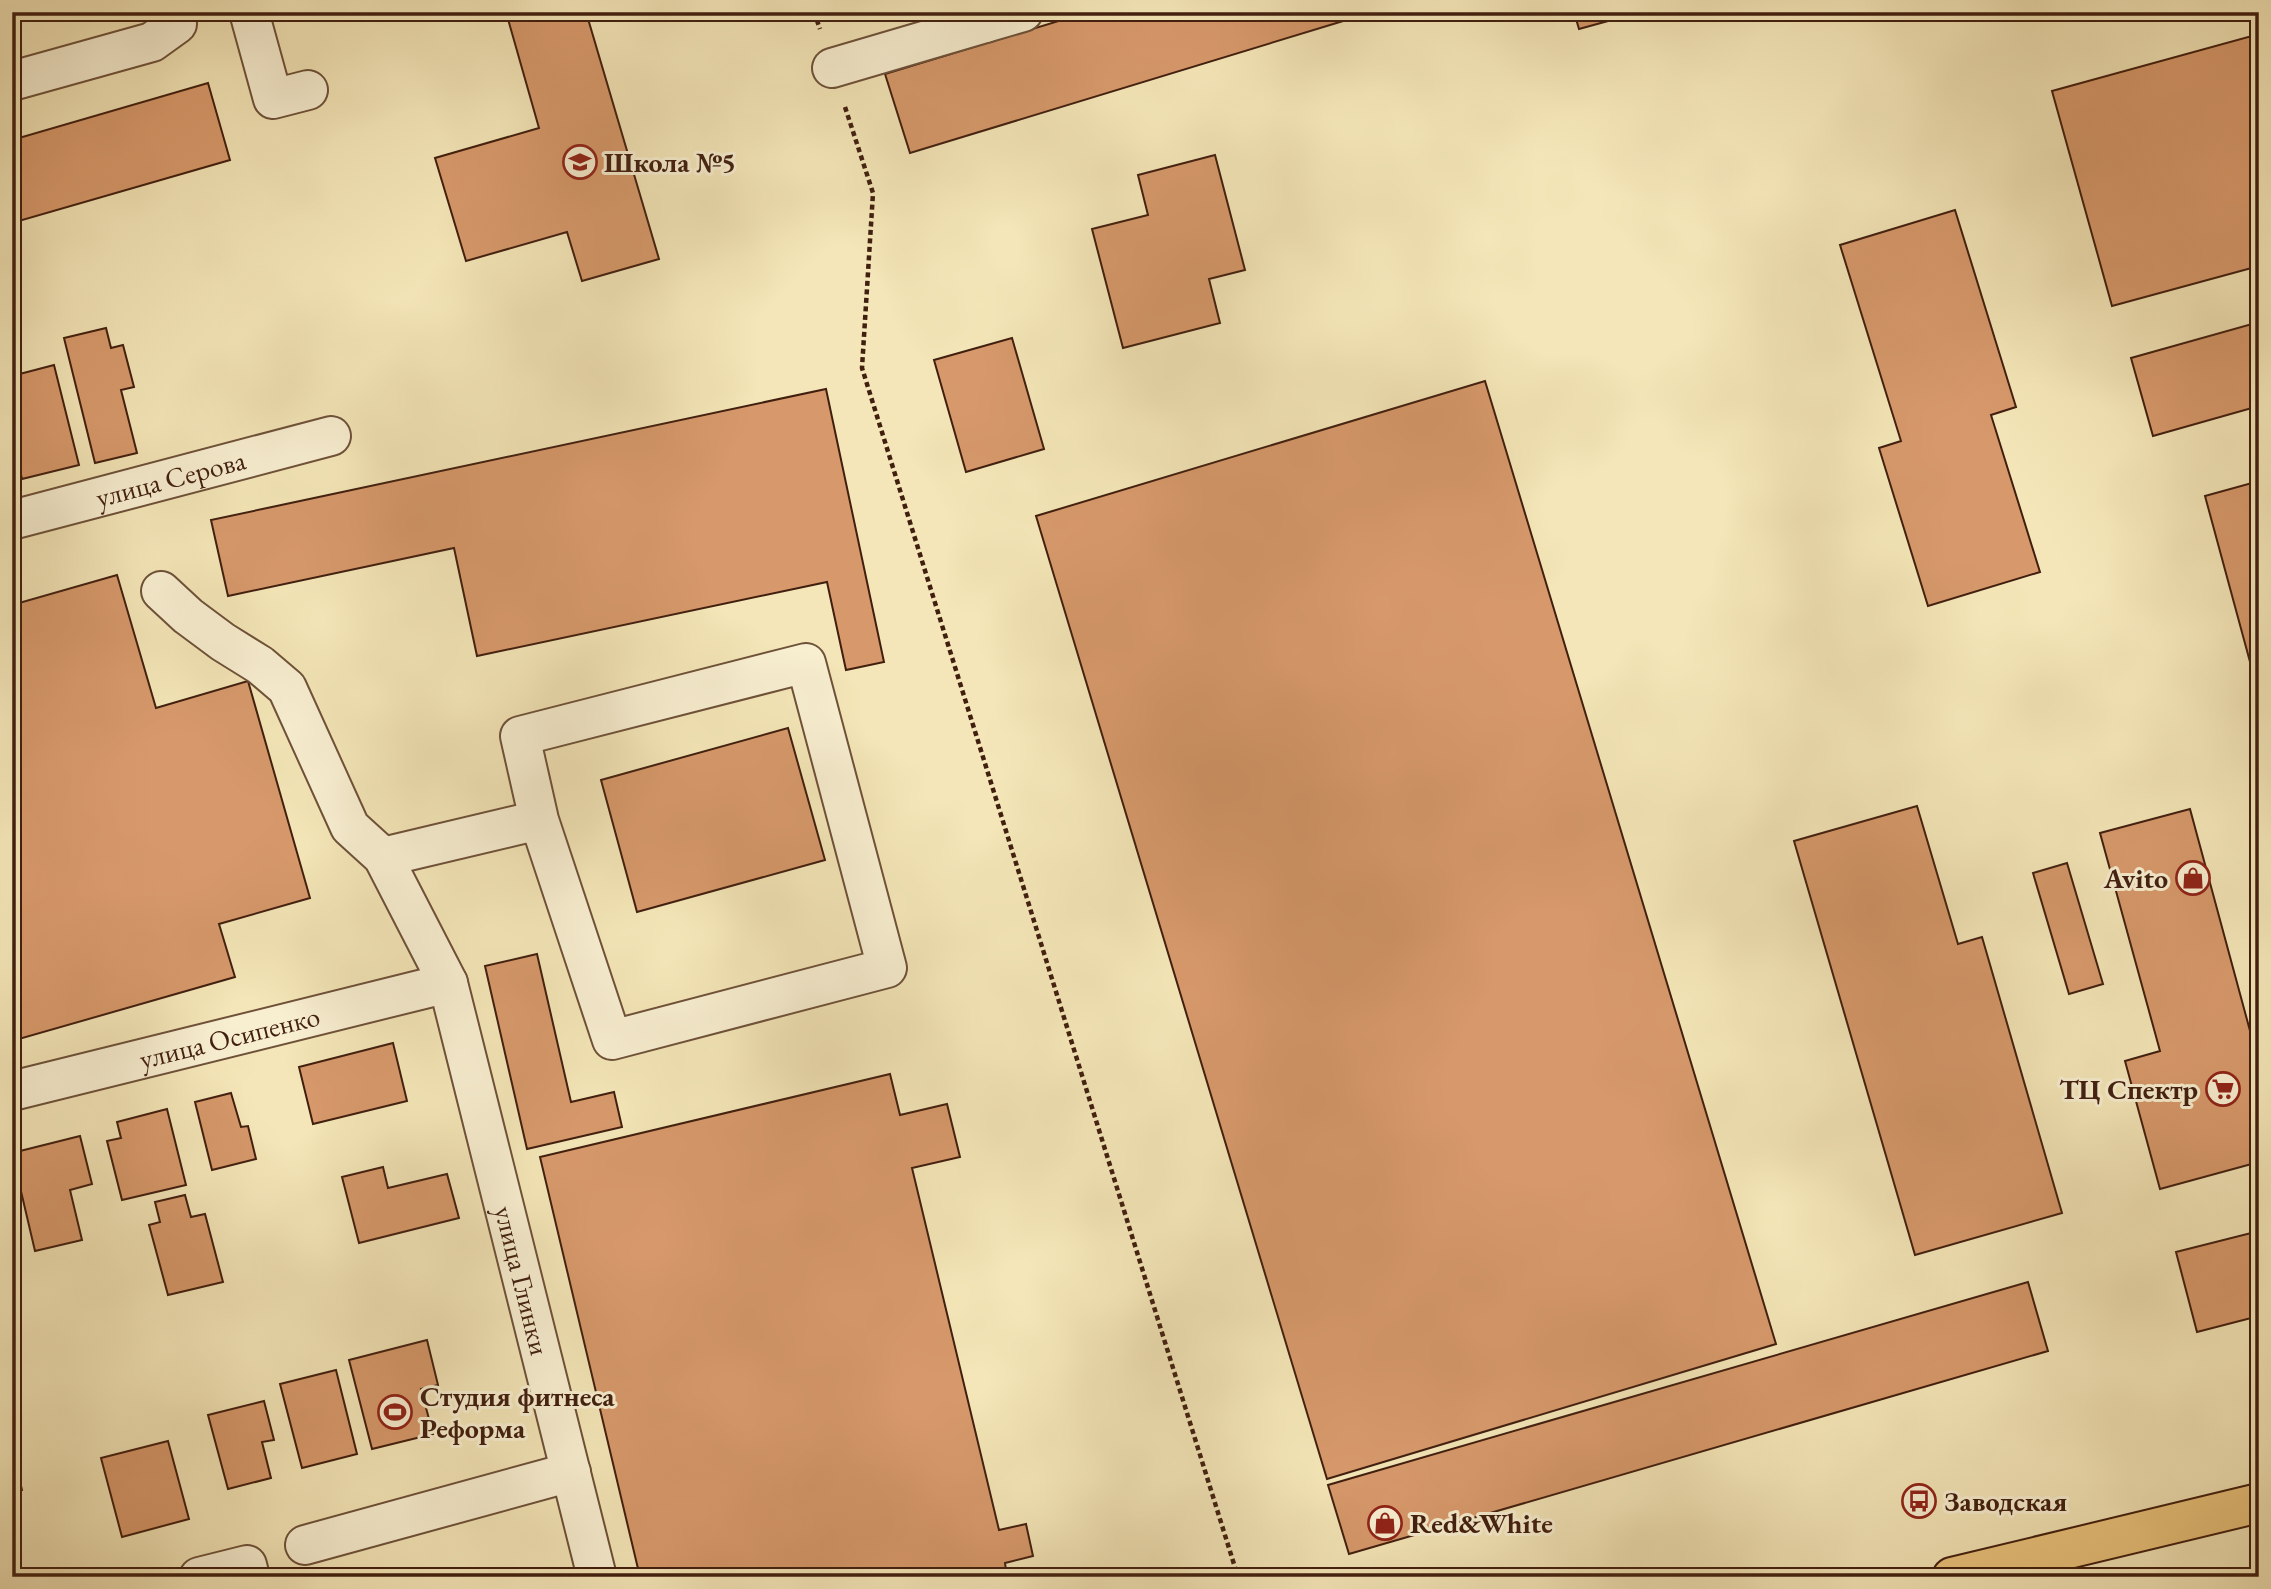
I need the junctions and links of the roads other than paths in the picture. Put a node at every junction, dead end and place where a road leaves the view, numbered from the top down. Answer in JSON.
{"nodes":[{"id":1,"x":175,"y":12,"type":"edge"},
{"id":2,"x":249,"y":12,"type":"edge"},
{"id":3,"x":1023,"y":12,"type":"edge"},
{"id":4,"x":984,"y":18,"type":"edge"},
{"id":5,"x":832,"y":68,"type":"road end"},
{"id":6,"x":12,"y":82,"type":"edge"},
{"id":7,"x":308,"y":90,"type":"dead end"},
{"id":8,"x":331,"y":436,"type":"dead end"},
{"id":9,"x":12,"y":520,"type":"edge"},
{"id":10,"x":161,"y":592,"type":"dead end"},
{"id":11,"x":539,"y":820,"type":"junction"},
{"id":12,"x":383,"y":858,"type":"junction"},
{"id":13,"x":448,"y":983,"type":"junction"},
{"id":14,"x":12,"y":1091,"type":"edge"},
{"id":15,"x":571,"y":1472,"type":"junction"},
{"id":16,"x":2259,"y":1503,"type":"edge"},
{"id":17,"x":305,"y":1545,"type":"dead end"},
{"id":18,"x":199,"y":1577,"type":"edge"},
{"id":19,"x":250,"y":1577,"type":"edge"},
{"id":20,"x":597,"y":1577,"type":"edge"},
{"id":21,"x":1952,"y":1577,"type":"edge"}],
"edges":[{"from":1,"to":6,"type":"street"},
{"from":2,"to":7,"type":"street"},
{"from":3,"to":4,"type":"street"},
{"from":4,"to":5,"type":"street"},
{"from":8,"to":9,"type":"street","name":"улица Серова"},
{"from":10,"to":12,"type":"street","name":"улица Глинки"},
{"from":11,"to":11,"type":"street"},
{"from":11,"to":12,"type":"street"},
{"from":12,"to":13,"type":"street","name":"улица Глинки"},
{"from":13,"to":14,"type":"street","name":"улица Осипенко"},
{"from":13,"to":15,"type":"street","name":"улица Глинки"},
{"from":15,"to":17,"type":"street"},
{"from":15,"to":20,"type":"street","name":"улица Глинки"},
{"from":16,"to":21,"type":"main road"},
{"from":18,"to":19,"type":"street"}]}
